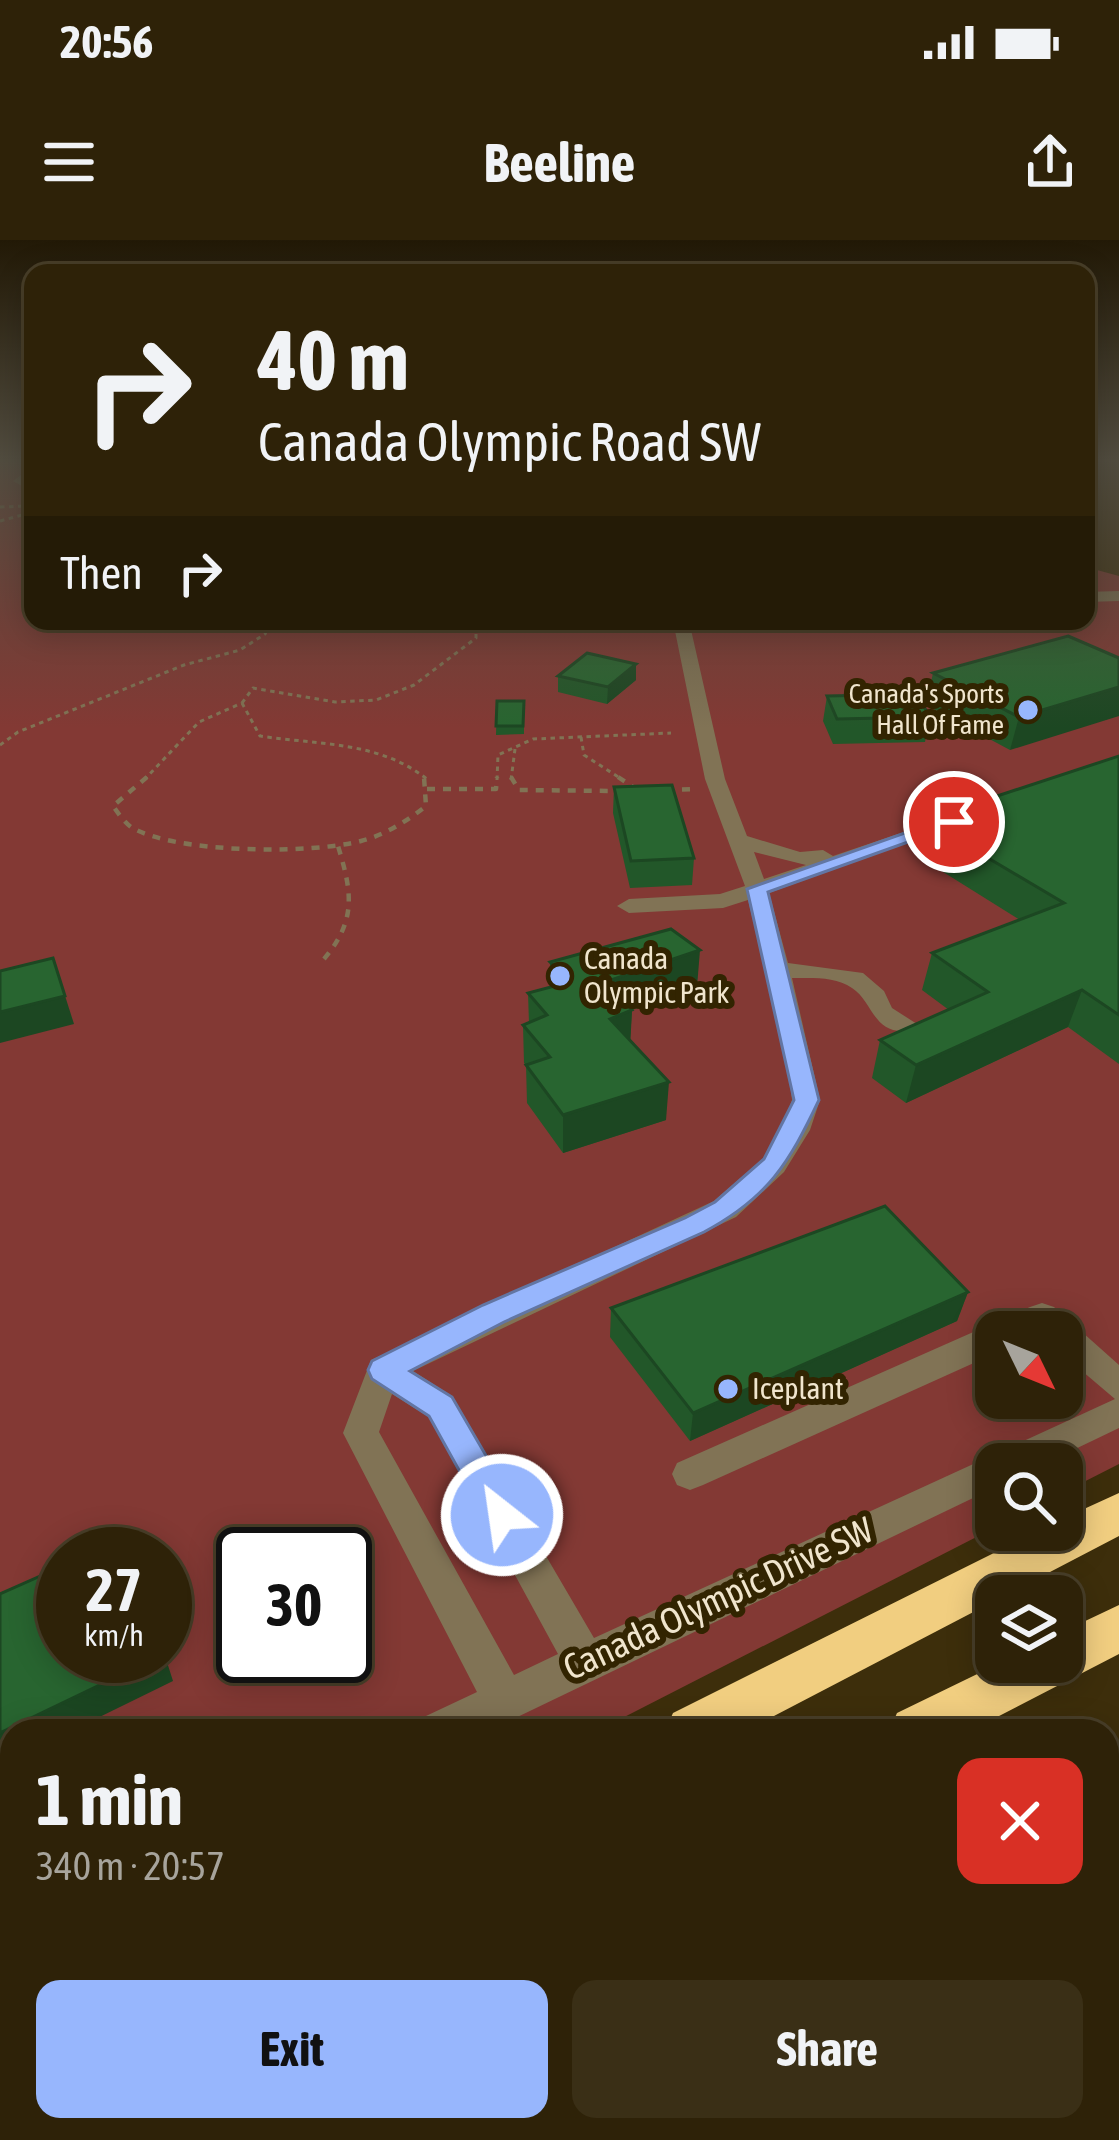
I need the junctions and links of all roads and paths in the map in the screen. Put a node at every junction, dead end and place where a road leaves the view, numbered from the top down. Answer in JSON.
{"nodes":[{"id":1,"x":268,"y":630,"type":"edge"},
{"id":2,"x":272,"y":630,"type":"edge"},
{"id":3,"x":476,"y":630,"type":"edge"},
{"id":4,"x":683,"y":630,"type":"edge"},
{"id":5,"x":266,"y":634,"type":"junction"},
{"id":6,"x":242,"y":703,"type":"junction"},
{"id":7,"x":671,"y":733,"type":"dead end"},
{"id":8,"x":580,"y":737,"type":"junction"},
{"id":9,"x":0,"y":745,"type":"edge"},
{"id":10,"x":516,"y":747,"type":"junction"},
{"id":11,"x":718,"y":788,"type":"junction"},
{"id":12,"x":427,"y":789,"type":"junction"},
{"id":13,"x":658,"y":790,"type":"edge"},
{"id":14,"x":980,"y":813,"type":"edge"},
{"id":15,"x":736,"y":839,"type":"junction"},
{"id":16,"x":338,"y":846,"type":"junction"},
{"id":17,"x":854,"y":855,"type":"junction"},
{"id":18,"x":757,"y":889,"type":"junction"},
{"id":19,"x":629,"y":906,"type":"dead end"},
{"id":20,"x":324,"y":959,"type":"dead end"},
{"id":21,"x":776,"y":970,"type":"junction"},
{"id":22,"x":904,"y":1024,"type":"edge"},
{"id":23,"x":975,"y":1347,"type":"edge"},
{"id":24,"x":1083,"y":1353,"type":"edge"},
{"id":25,"x":383,"y":1370,"type":"junction"},
{"id":26,"x":1119,"y":1386,"type":"edge"},
{"id":27,"x":1119,"y":1412,"type":"edge"},
{"id":28,"x":1052,"y":1443,"type":"edge"},
{"id":29,"x":690,"y":1474,"type":"dead end"},
{"id":30,"x":975,"y":1479,"type":"edge"},
{"id":31,"x":1119,"y":1513,"type":"edge"},
{"id":32,"x":584,"y":1660,"type":"junction"},
{"id":33,"x":1012,"y":1683,"type":"edge"},
{"id":34,"x":1034,"y":1683,"type":"edge"},
{"id":35,"x":504,"y":1699,"type":"junction"},
{"id":36,"x":465,"y":1719,"type":"edge"},
{"id":37,"x":715,"y":1719,"type":"edge"},
{"id":38,"x":939,"y":1719,"type":"edge"},
{"id":39,"x":986,"y":1719,"type":"edge"}],
"edges":[{"from":1,"to":5,"type":"path"},
{"from":2,"to":5,"type":"path"},
{"from":3,"to":6,"type":"path"},
{"from":4,"to":11,"type":"street"},
{"from":5,"to":9,"type":"path"},
{"from":6,"to":12,"type":"path"},
{"from":6,"to":16,"type":"path"},
{"from":7,"to":8,"type":"path"},
{"from":8,"to":10,"type":"path"},
{"from":8,"to":10,"type":"path"},
{"from":10,"to":12,"type":"path"},
{"from":11,"to":13,"type":"path"},
{"from":11,"to":15,"type":"street"},
{"from":12,"to":16,"type":"path"},
{"from":14,"to":17,"type":"street"},
{"from":15,"to":17,"type":"street"},
{"from":15,"to":18,"type":"street"},
{"from":16,"to":20,"type":"path"},
{"from":17,"to":18,"type":"street"},
{"from":18,"to":19,"type":"street"},
{"from":18,"to":21,"type":"street"},
{"from":21,"to":22,"type":"street"},
{"from":21,"to":25,"type":"street"},
{"from":23,"to":29,"type":"street"},
{"from":24,"to":26,"type":"street"},
{"from":25,"to":32,"type":"street"},
{"from":25,"to":35,"type":"street"},
{"from":27,"to":28,"type":"street"},
{"from":30,"to":32,"type":"street","name":"Canada Olympic Drive SW"},
{"from":31,"to":37,"type":"highway"},
{"from":32,"to":35,"type":"street","name":"Canada Olympic Drive SW"},
{"from":33,"to":38,"type":"highway"},
{"from":34,"to":39,"type":"highway"},
{"from":35,"to":36,"type":"street","name":"Canada Olympic Drive SW"}]}
